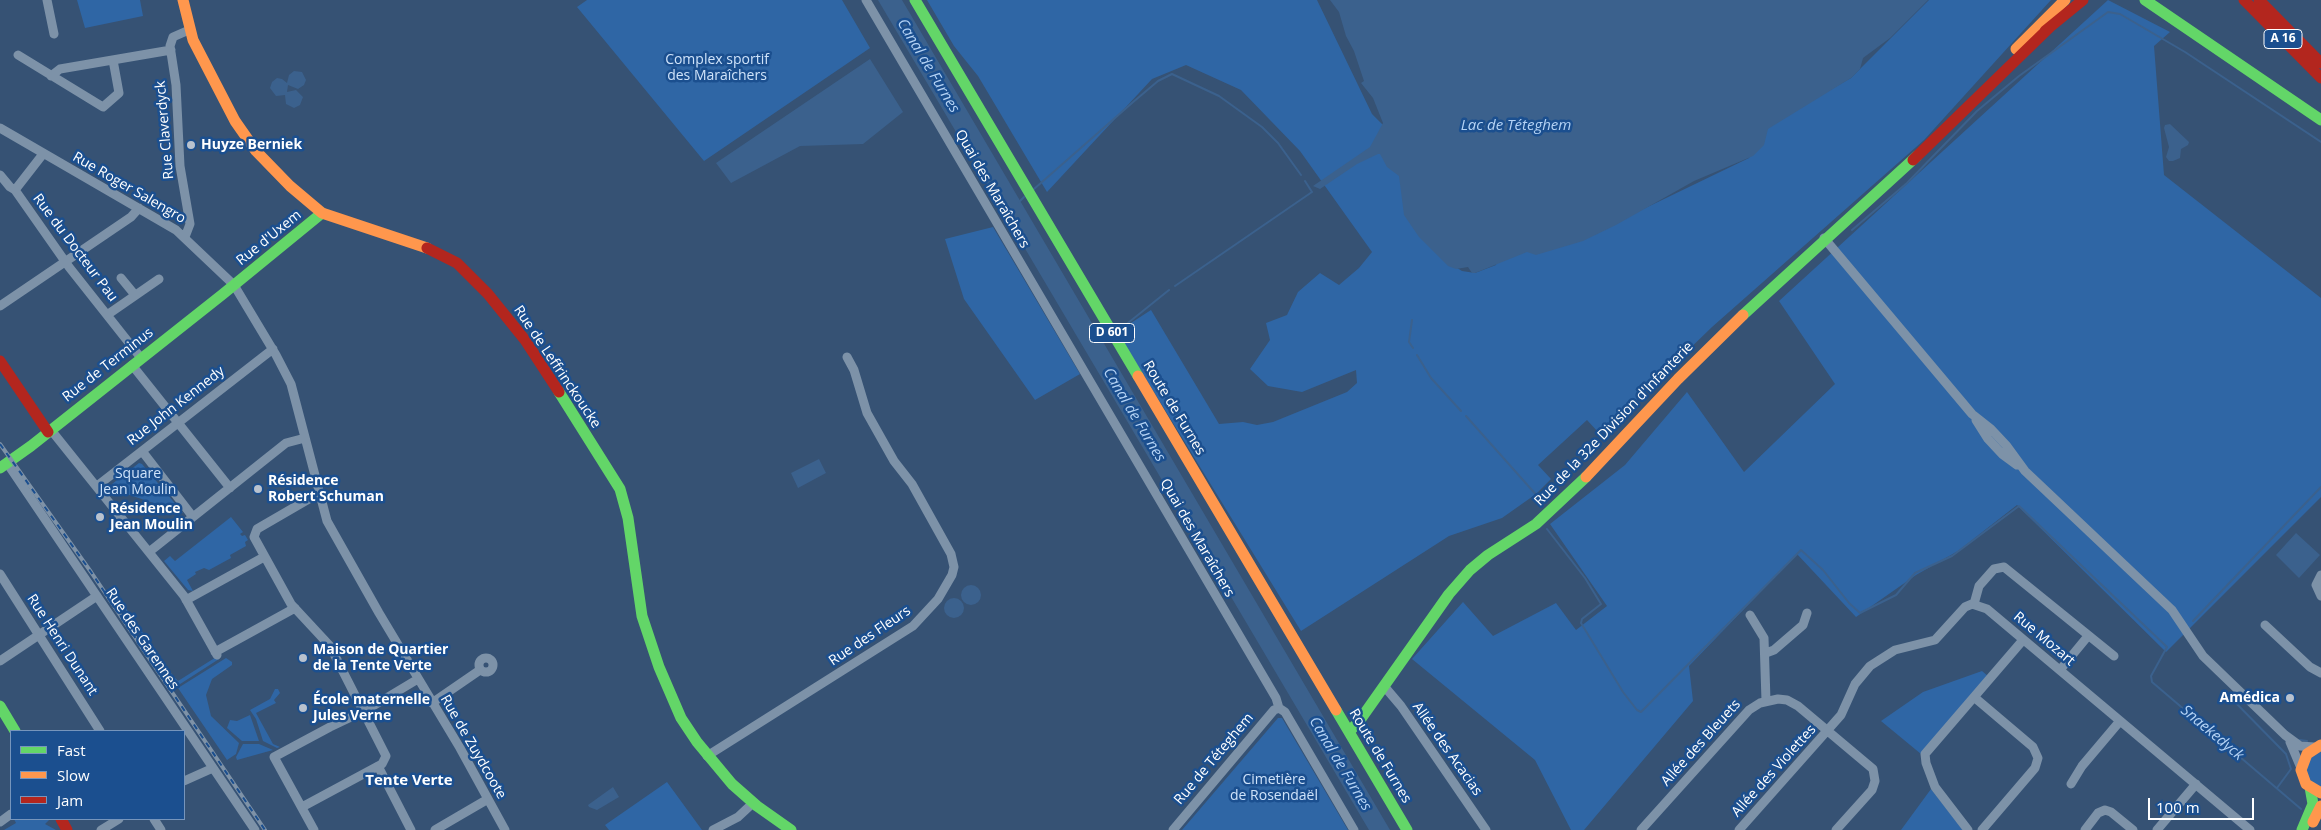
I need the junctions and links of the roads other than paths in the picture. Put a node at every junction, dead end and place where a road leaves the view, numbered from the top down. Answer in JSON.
{"nodes":[{"id":1,"x":47,"y":0,"type":"edge"},
{"id":2,"x":184,"y":0,"type":"edge"},
{"id":3,"x":866,"y":0,"type":"edge"},
{"id":4,"x":915,"y":0,"type":"edge"},
{"id":5,"x":2065,"y":0,"type":"edge"},
{"id":6,"x":2077,"y":0,"type":"edge"},
{"id":7,"x":2083,"y":0,"type":"edge"},
{"id":8,"x":2147,"y":0,"type":"edge"},
{"id":9,"x":2244,"y":0,"type":"edge"},
{"id":10,"x":2259,"y":0,"type":"edge"},
{"id":11,"x":189,"y":30,"type":"junction"},
{"id":12,"x":2045,"y":31,"type":"junction"},
{"id":13,"x":54,"y":34,"type":"dead end"},
{"id":14,"x":170,"y":50,"type":"junction"},
{"id":15,"x":18,"y":55,"type":"dead end"},
{"id":16,"x":113,"y":60,"type":"junction"},
{"id":17,"x":2321,"y":63,"type":"edge"},
{"id":18,"x":51,"y":76,"type":"junction"},
{"id":19,"x":2321,"y":78,"type":"edge"},
{"id":20,"x":2321,"y":120,"type":"edge"},
{"id":21,"x":0,"y":128,"type":"edge"},
{"id":22,"x":1931,"y":143,"type":"junction"},
{"id":23,"x":43,"y":154,"type":"junction"},
{"id":24,"x":0,"y":175,"type":"edge"},
{"id":25,"x":15,"y":190,"type":"junction"},
{"id":26,"x":139,"y":208,"type":"junction"},
{"id":27,"x":322,"y":213,"type":"junction"},
{"id":28,"x":185,"y":237,"type":"junction"},
{"id":29,"x":1826,"y":241,"type":"junction"},
{"id":30,"x":65,"y":261,"type":"junction"},
{"id":31,"x":121,"y":278,"type":"dead end"},
{"id":32,"x":159,"y":279,"type":"dead end"},
{"id":33,"x":234,"y":285,"type":"junction"},
{"id":34,"x":135,"y":295,"type":"junction"},
{"id":35,"x":0,"y":306,"type":"edge"},
{"id":36,"x":107,"y":315,"type":"junction"},
{"id":37,"x":273,"y":349,"type":"junction"},
{"id":38,"x":847,"y":356,"type":"dead end"},
{"id":39,"x":0,"y":361,"type":"edge"},
{"id":40,"x":137,"y":362,"type":"junction"},
{"id":41,"x":178,"y":422,"type":"junction"},
{"id":42,"x":49,"y":431,"type":"junction"},
{"id":43,"x":305,"y":438,"type":"junction"},
{"id":44,"x":142,"y":451,"type":"junction"},
{"id":45,"x":3,"y":466,"type":"edge"},
{"id":46,"x":97,"y":486,"type":"junction"},
{"id":47,"x":230,"y":488,"type":"junction"},
{"id":48,"x":320,"y":495,"type":"junction"},
{"id":49,"x":193,"y":517,"type":"junction"},
{"id":50,"x":149,"y":552,"type":"junction"},
{"id":51,"x":264,"y":556,"type":"junction"},
{"id":52,"x":0,"y":574,"type":"edge"},
{"id":53,"x":2321,"y":575,"type":"edge"},
{"id":54,"x":97,"y":596,"type":"junction"},
{"id":55,"x":2321,"y":596,"type":"edge"},
{"id":56,"x":186,"y":600,"type":"junction"},
{"id":57,"x":1974,"y":604,"type":"junction"},
{"id":58,"x":295,"y":608,"type":"junction"},
{"id":59,"x":1808,"y":614,"type":"dead end"},
{"id":60,"x":1750,"y":615,"type":"dead end"},
{"id":61,"x":2265,"y":625,"type":"dead end"},
{"id":62,"x":40,"y":634,"type":"junction"},
{"id":63,"x":2088,"y":636,"type":"junction"},
{"id":64,"x":2023,"y":640,"type":"junction"},
{"id":65,"x":1766,"y":653,"type":"junction"},
{"id":66,"x":2114,"y":656,"type":"dead end"},
{"id":67,"x":0,"y":661,"type":"edge"},
{"id":68,"x":480,"y":670,"type":"dead end"},
{"id":69,"x":2060,"y":670,"type":"junction"},
{"id":70,"x":2321,"y":673,"type":"edge"},
{"id":71,"x":418,"y":679,"type":"junction"},
{"id":72,"x":1384,"y":686,"type":"junction"},
{"id":73,"x":1974,"y":697,"type":"junction"},
{"id":74,"x":1766,"y":701,"type":"junction"},
{"id":75,"x":432,"y":703,"type":"junction"},
{"id":76,"x":0,"y":706,"type":"edge"},
{"id":77,"x":1279,"y":708,"type":"junction"},
{"id":78,"x":363,"y":711,"type":"junction"},
{"id":79,"x":0,"y":717,"type":"edge"},
{"id":80,"x":2120,"y":721,"type":"junction"},
{"id":81,"x":14,"y":730,"type":"edge"},
{"id":82,"x":99,"y":730,"type":"edge"},
{"id":83,"x":1828,"y":730,"type":"junction"},
{"id":84,"x":1349,"y":732,"type":"junction"},
{"id":85,"x":10,"y":734,"type":"edge"},
{"id":86,"x":2285,"y":735,"type":"junction"},
{"id":87,"x":2318,"y":746,"type":"edge"},
{"id":88,"x":707,"y":756,"type":"junction"},
{"id":89,"x":378,"y":766,"type":"junction"},
{"id":90,"x":213,"y":768,"type":"junction"},
{"id":91,"x":2301,"y":768,"type":"junction"},
{"id":92,"x":185,"y":781,"type":"edge"},
{"id":93,"x":2071,"y":784,"type":"dead end"},
{"id":94,"x":2196,"y":784,"type":"junction"},
{"id":95,"x":2310,"y":788,"type":"junction"},
{"id":96,"x":2321,"y":793,"type":"edge"},
{"id":97,"x":488,"y":799,"type":"junction"},
{"id":98,"x":753,"y":803,"type":"junction"},
{"id":99,"x":2321,"y":806,"type":"edge"},
{"id":100,"x":302,"y":807,"type":"junction"},
{"id":101,"x":117,"y":820,"type":"edge"},
{"id":102,"x":101,"y":830,"type":"edge"},
{"id":103,"x":255,"y":830,"type":"edge"},
{"id":104,"x":314,"y":830,"type":"edge"},
{"id":105,"x":411,"y":830,"type":"edge"},
{"id":106,"x":435,"y":830,"type":"edge"},
{"id":107,"x":505,"y":830,"type":"edge"},
{"id":108,"x":713,"y":830,"type":"edge"},
{"id":109,"x":791,"y":830,"type":"edge"},
{"id":110,"x":1172,"y":830,"type":"edge"},
{"id":111,"x":1354,"y":830,"type":"edge"},
{"id":112,"x":1407,"y":830,"type":"edge"},
{"id":113,"x":1486,"y":830,"type":"edge"},
{"id":114,"x":1641,"y":830,"type":"edge"},
{"id":115,"x":1739,"y":830,"type":"edge"},
{"id":116,"x":1836,"y":830,"type":"edge"},
{"id":117,"x":1968,"y":830,"type":"edge"},
{"id":118,"x":1982,"y":830,"type":"edge"},
{"id":119,"x":2085,"y":830,"type":"edge"},
{"id":120,"x":2133,"y":830,"type":"edge"},
{"id":121,"x":2157,"y":830,"type":"edge"},
{"id":122,"x":2250,"y":830,"type":"edge"},
{"id":123,"x":2302,"y":830,"type":"edge"},
{"id":124,"x":2308,"y":830,"type":"edge"}],
"edges":[{"from":1,"to":13,"type":"street"},
{"from":2,"to":11,"type":"main road","name":"Rue de Leffrinckoucke"},
{"from":3,"to":77,"type":"street","name":"Quai des Maraîchers"},
{"from":4,"to":84,"type":"main road","name":"Route de Furnes","number":"D 601"},
{"from":5,"to":22,"type":"main road","name":"Rue de la 32e Division d'Infanterie"},
{"from":6,"to":12,"type":"main road","name":"Rue de la 32e Division d'Infanterie"},
{"from":7,"to":12,"type":"main road"},
{"from":8,"to":20,"type":"main road"},
{"from":9,"to":19,"type":"main road","number":"A 16"},
{"from":10,"to":17,"type":"main road","number":"A 16"},
{"from":11,"to":14,"type":"street"},
{"from":11,"to":27,"type":"main road","name":"Rue de Leffrinckoucke"},
{"from":12,"to":22,"type":"main road","name":"Rue de la 32e Division d'Infanterie"},
{"from":14,"to":16,"type":"street"},
{"from":14,"to":28,"type":"street","name":"Rue Claverdyck"},
{"from":15,"to":18,"type":"street"},
{"from":16,"to":18,"type":"street"},
{"from":16,"to":18,"type":"street"},
{"from":21,"to":23,"type":"street","name":"Rue Roger Salengro"},
{"from":22,"to":29,"type":"main road","name":"Rue de la 32e Division d'Infanterie"},
{"from":23,"to":25,"type":"street","name":"Rue du Docteur Pau"},
{"from":23,"to":26,"type":"street","name":"Rue Roger Salengro"},
{"from":24,"to":25,"type":"street"},
{"from":25,"to":30,"type":"street","name":"Rue du Docteur Pau"},
{"from":26,"to":28,"type":"street","name":"Rue Roger Salengro"},
{"from":26,"to":30,"type":"street"},
{"from":27,"to":33,"type":"main road","name":"Rue d'Uxem"},
{"from":27,"to":88,"type":"main road","name":"Rue de Leffrinckoucke"},
{"from":28,"to":33,"type":"street","name":"Rue Roger Salengro"},
{"from":29,"to":72,"type":"main road","name":"Rue de la 32e Division d'Infanterie"},
{"from":29,"to":86,"type":"street"},
{"from":30,"to":35,"type":"street"},
{"from":30,"to":36,"type":"street","name":"Rue du Docteur Pau"},
{"from":31,"to":34,"type":"street"},
{"from":32,"to":34,"type":"street"},
{"from":33,"to":37,"type":"street","name":"Rue de Zuydcoote"},
{"from":33,"to":40,"type":"main road","name":"Rue de Terminus"},
{"from":34,"to":36,"type":"street"},
{"from":36,"to":40,"type":"street","name":"Rue du Docteur Pau"},
{"from":37,"to":41,"type":"street","name":"Rue John Kennedy"},
{"from":37,"to":43,"type":"street","name":"Rue de Zuydcoote"},
{"from":38,"to":88,"type":"street","name":"Rue des Fleurs"},
{"from":39,"to":42,"type":"main road"},
{"from":40,"to":41,"type":"street","name":"Rue du Docteur Pau"},
{"from":40,"to":42,"type":"main road","name":"Rue de Terminus"},
{"from":41,"to":44,"type":"street","name":"Rue John Kennedy"},
{"from":41,"to":47,"type":"street","name":"Rue du Docteur Pau"},
{"from":42,"to":45,"type":"main road","name":"Rue de Terminus"},
{"from":42,"to":46,"type":"street"},
{"from":43,"to":47,"type":"street"},
{"from":43,"to":48,"type":"street","name":"Rue de Zuydcoote"},
{"from":44,"to":46,"type":"street","name":"Rue John Kennedy"},
{"from":44,"to":49,"type":"street"},
{"from":45,"to":54,"type":"street","name":"Rue des Garennes"},
{"from":46,"to":50,"type":"street"},
{"from":47,"to":49,"type":"street"},
{"from":48,"to":51,"type":"street"},
{"from":48,"to":71,"type":"street","name":"Rue de Zuydcoote"},
{"from":49,"to":50,"type":"street"},
{"from":50,"to":56,"type":"street"},
{"from":51,"to":56,"type":"street"},
{"from":51,"to":58,"type":"street"},
{"from":52,"to":62,"type":"street","name":"Rue Henri Dunant"},
{"from":53,"to":55,"type":"street"},
{"from":54,"to":62,"type":"street"},
{"from":54,"to":90,"type":"street","name":"Rue des Garennes"},
{"from":56,"to":58,"type":"street"},
{"from":57,"to":63,"type":"street"},
{"from":57,"to":64,"type":"street","name":"Rue Mozart"},
{"from":57,"to":83,"type":"street"},
{"from":58,"to":78,"type":"street"},
{"from":59,"to":65,"type":"street"},
{"from":60,"to":65,"type":"street"},
{"from":61,"to":70,"type":"street"},
{"from":62,"to":67,"type":"street"},
{"from":62,"to":82,"type":"street","name":"Rue Henri Dunant"},
{"from":63,"to":66,"type":"street"},
{"from":63,"to":69,"type":"street"},
{"from":64,"to":69,"type":"street","name":"Rue Mozart"},
{"from":64,"to":73,"type":"street"},
{"from":65,"to":74,"type":"street"},
{"from":68,"to":75,"type":"street"},
{"from":69,"to":80,"type":"street","name":"Rue Mozart"},
{"from":71,"to":75,"type":"street","name":"Rue de Zuydcoote"},
{"from":71,"to":78,"type":"street"},
{"from":72,"to":84,"type":"main road","name":"Rue de la 32e Division d'Infanterie"},
{"from":72,"to":113,"type":"street","name":"Allée des Acacias"},
{"from":73,"to":117,"type":"street"},
{"from":73,"to":118,"type":"street"},
{"from":74,"to":83,"type":"street"},
{"from":74,"to":114,"type":"street","name":"Allée des Bleuets"},
{"from":75,"to":97,"type":"street","name":"Rue de Zuydcoote"},
{"from":76,"to":81,"type":"main road"},
{"from":77,"to":110,"type":"street","name":"Rue de Téteghem"},
{"from":77,"to":111,"type":"street","name":"Quai des Maraîchers"},
{"from":78,"to":89,"type":"street"},
{"from":78,"to":100,"type":"street"},
{"from":79,"to":85,"type":"main road"},
{"from":80,"to":93,"type":"street"},
{"from":80,"to":94,"type":"street","name":"Rue Mozart"},
{"from":83,"to":115,"type":"street","name":"Allée des Violettes"},
{"from":83,"to":116,"type":"street"},
{"from":84,"to":112,"type":"main road","name":"Route de Furnes","number":"D 601"},
{"from":86,"to":87,"type":"street"},
{"from":86,"to":91,"type":"street"},
{"from":87,"to":91,"type":"main road"},
{"from":88,"to":98,"type":"main road","name":"Rue de Leffrinckoucke"},
{"from":89,"to":100,"type":"street"},
{"from":89,"to":105,"type":"street"},
{"from":90,"to":92,"type":"street"},
{"from":90,"to":103,"type":"street","name":"Rue des Garennes"},
{"from":91,"to":95,"type":"main road"},
{"from":94,"to":121,"type":"street"},
{"from":94,"to":122,"type":"street","name":"Rue Mozart"},
{"from":95,"to":96,"type":"main road"},
{"from":95,"to":123,"type":"main road"},
{"from":97,"to":106,"type":"street"},
{"from":97,"to":107,"type":"street","name":"Rue de Zuydcoote"},
{"from":98,"to":108,"type":"street"},
{"from":98,"to":109,"type":"main road","name":"Rue de Leffrinckoucke"},
{"from":99,"to":124,"type":"main road"},
{"from":100,"to":104,"type":"street"},
{"from":101,"to":102,"type":"street"},
{"from":119,"to":120,"type":"street"}]}
